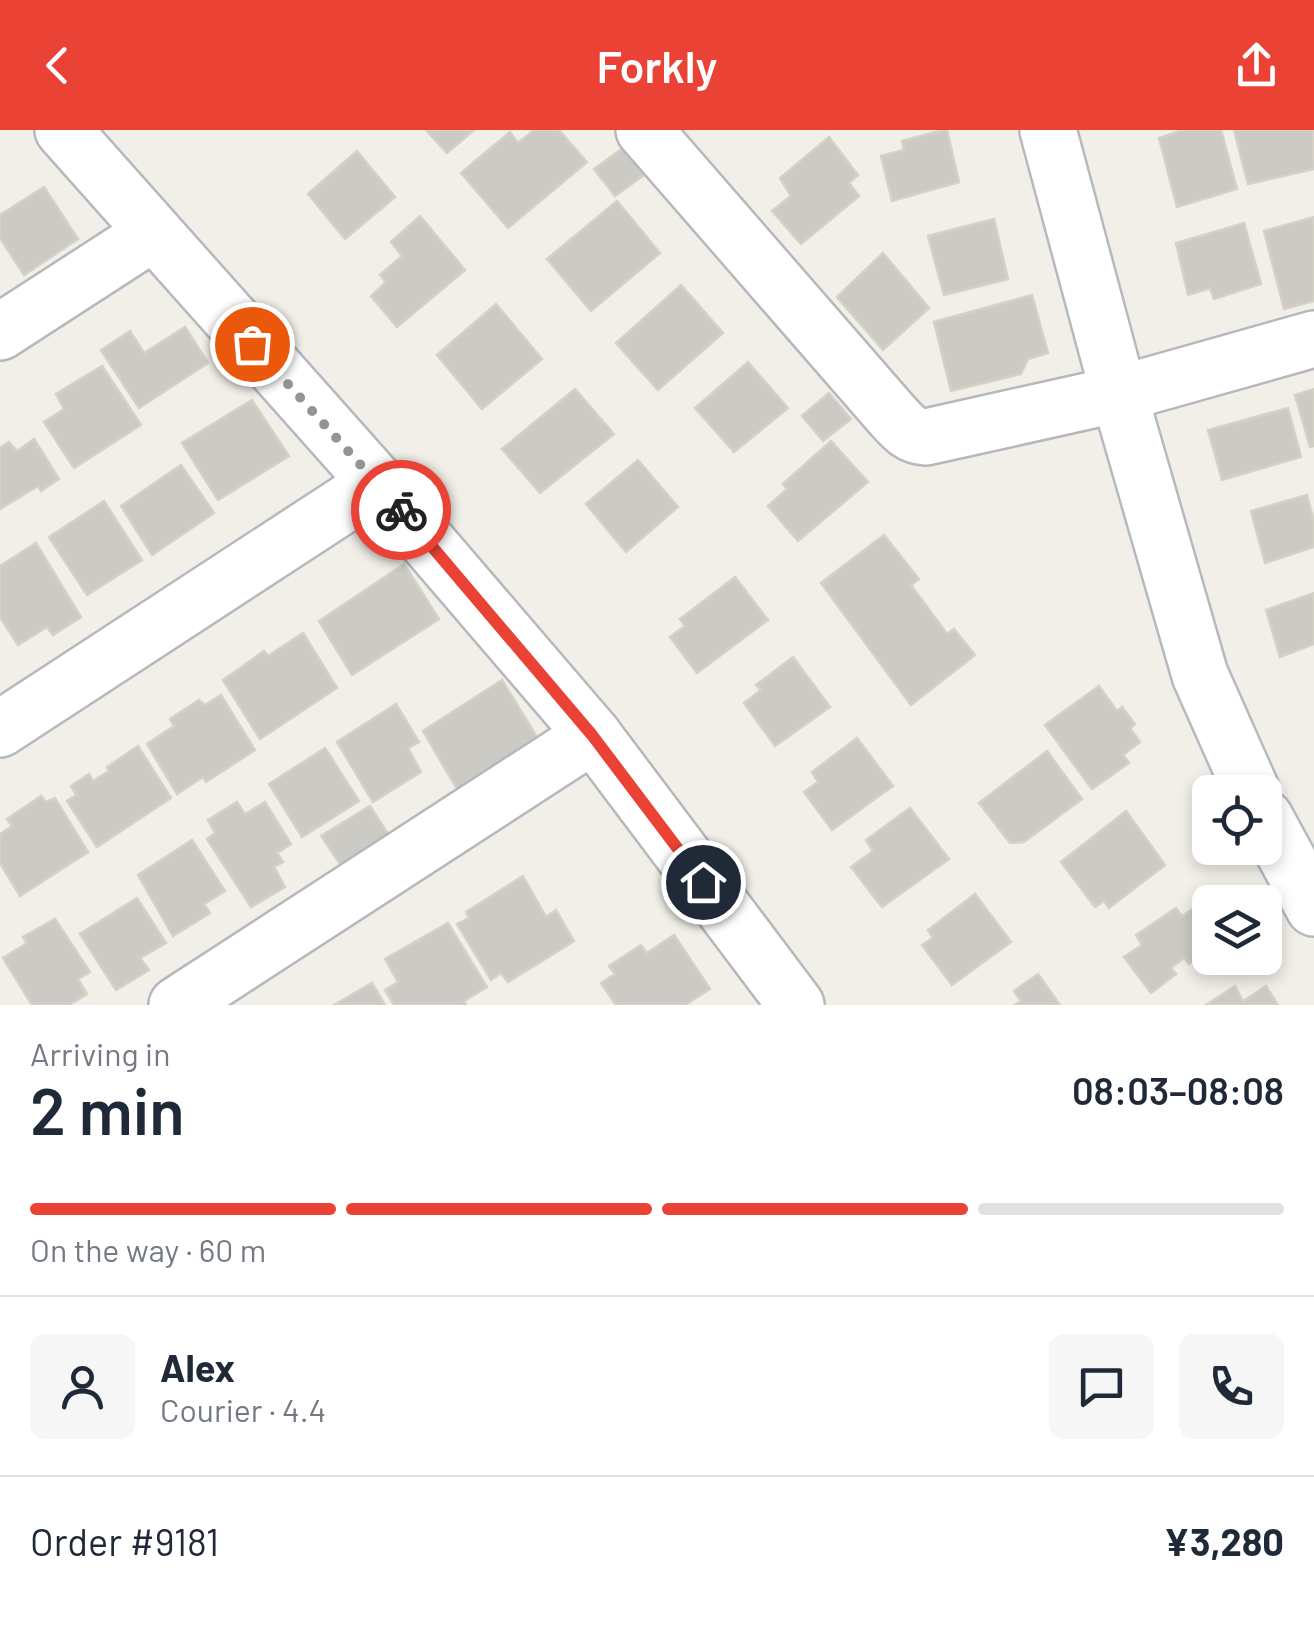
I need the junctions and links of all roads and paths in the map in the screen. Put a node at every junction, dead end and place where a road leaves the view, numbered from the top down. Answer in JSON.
{"nodes":[{"id":1,"x":63,"y":130,"type":"edge"},
{"id":2,"x":644,"y":130,"type":"edge"},
{"id":3,"x":1048,"y":130,"type":"edge"},
{"id":4,"x":153,"y":233,"type":"junction"},
{"id":5,"x":0,"y":332,"type":"edge"},
{"id":6,"x":1314,"y":339,"type":"edge"},
{"id":7,"x":1119,"y":394,"type":"junction"},
{"id":8,"x":377,"y":482,"type":"junction"},
{"id":9,"x":0,"y":729,"type":"edge"},
{"id":10,"x":592,"y":735,"type":"junction"},
{"id":11,"x":1244,"y":775,"type":"edge"},
{"id":12,"x":1282,"y":849,"type":"edge"},
{"id":13,"x":1314,"y":908,"type":"edge"},
{"id":14,"x":790,"y":1003,"type":"edge"},
{"id":15,"x":177,"y":1005,"type":"edge"}],
"edges":[{"from":1,"to":4,"type":"street"},
{"from":2,"to":7,"type":"street"},
{"from":3,"to":7,"type":"street"},
{"from":4,"to":5,"type":"street"},
{"from":4,"to":8,"type":"street"},
{"from":6,"to":7,"type":"street"},
{"from":7,"to":11,"type":"street"},
{"from":8,"to":9,"type":"street"},
{"from":8,"to":10,"type":"street"},
{"from":10,"to":14,"type":"street"},
{"from":10,"to":15,"type":"street"},
{"from":12,"to":13,"type":"street"}]}
